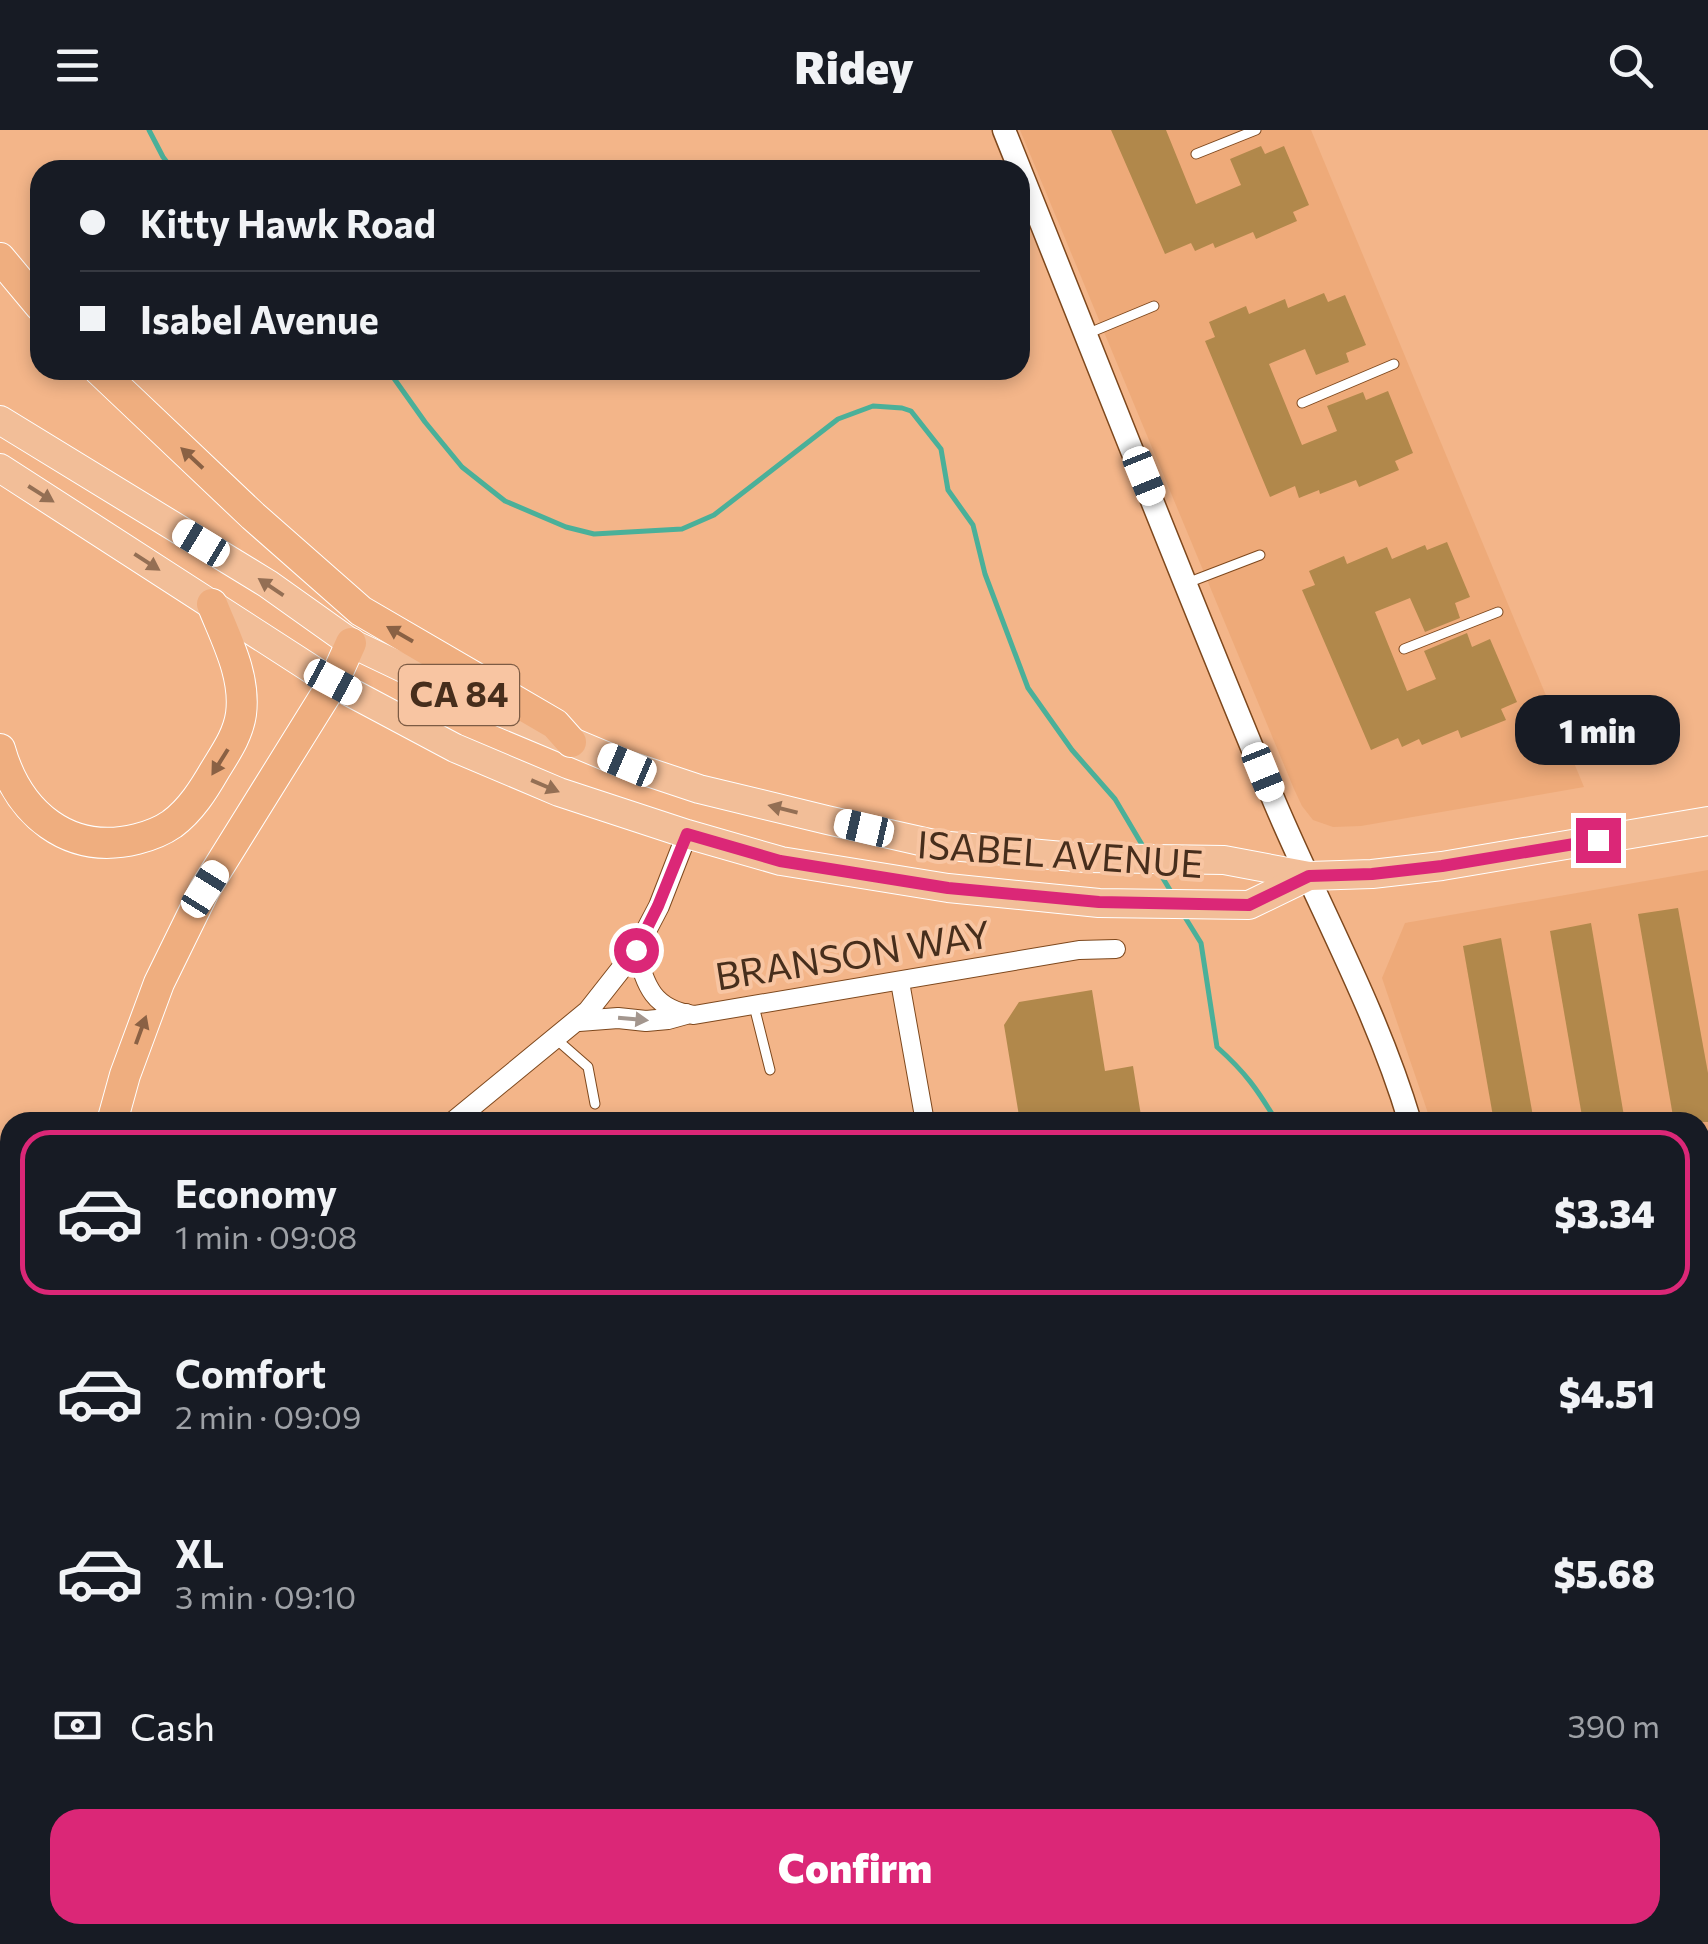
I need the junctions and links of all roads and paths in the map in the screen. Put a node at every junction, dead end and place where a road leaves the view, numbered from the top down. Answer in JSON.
{"nodes":[{"id":1,"x":1004,"y":130,"type":"edge"},
{"id":2,"x":1256,"y":130,"type":"edge"},
{"id":3,"x":1196,"y":154,"type":"dead end"},
{"id":4,"x":1016,"y":160,"type":"edge"},
{"id":5,"x":1030,"y":195,"type":"edge"},
{"id":6,"x":0,"y":258,"type":"edge"},
{"id":7,"x":30,"y":294,"type":"edge"},
{"id":8,"x":1154,"y":306,"type":"dead end"},
{"id":9,"x":1086,"y":334,"type":"junction"},
{"id":10,"x":1394,"y":364,"type":"dead end"},
{"id":11,"x":109,"y":380,"type":"edge"},
{"id":12,"x":1302,"y":404,"type":"dead end"},
{"id":13,"x":0,"y":420,"type":"edge"},
{"id":14,"x":0,"y":468,"type":"edge"},
{"id":15,"x":1260,"y":555,"type":"dead end"},
{"id":16,"x":1186,"y":583,"type":"junction"},
{"id":17,"x":212,"y":604,"type":"junction"},
{"id":18,"x":1498,"y":612,"type":"dead end"},
{"id":19,"x":351,"y":643,"type":"junction"},
{"id":20,"x":1404,"y":649,"type":"dead end"},
{"id":21,"x":333,"y":682,"type":"junction"},
{"id":22,"x":571,"y":742,"type":"junction"},
{"id":23,"x":0,"y":749,"type":"edge"},
{"id":24,"x":1708,"y":820,"type":"edge"},
{"id":25,"x":687,"y":834,"type":"junction"},
{"id":26,"x":1309,"y":876,"type":"junction"},
{"id":27,"x":636,"y":950,"type":"junction"},
{"id":28,"x":1116,"y":950,"type":"dead end"},
{"id":29,"x":900,"y":982,"type":"junction"},
{"id":30,"x":754,"y":1006,"type":"junction"},
{"id":31,"x":686,"y":1014,"type":"junction"},
{"id":32,"x":579,"y":1021,"type":"junction"},
{"id":33,"x":556,"y":1039,"type":"junction"},
{"id":34,"x":770,"y":1070,"type":"dead end"},
{"id":35,"x":595,"y":1104,"type":"dead end"},
{"id":36,"x":115,"y":1112,"type":"edge"},
{"id":37,"x":465,"y":1112,"type":"edge"},
{"id":38,"x":922,"y":1112,"type":"edge"},
{"id":39,"x":1406,"y":1112,"type":"edge"}],
"edges":[{"from":1,"to":4,"type":"main road"},
{"from":2,"to":3,"type":"lane"},
{"from":5,"to":9,"type":"main road"},
{"from":6,"to":7,"type":"highway"},
{"from":8,"to":9,"type":"lane"},
{"from":9,"to":16,"type":"main road"},
{"from":10,"to":12,"type":"lane"},
{"from":22,"to":11,"type":"highway","one_way":true},
{"from":19,"to":13,"type":"highway","name":"ISABEL AVENUE","number":"CA 84","one_way":true},
{"from":14,"to":17,"type":"highway","name":"ISABEL AVENUE","number":"CA 84","one_way":true},
{"from":15,"to":16,"type":"lane"},
{"from":16,"to":26,"type":"main road"},
{"from":17,"to":21,"type":"highway","name":"ISABEL AVENUE","number":"CA 84"},
{"from":17,"to":23,"type":"highway","one_way":true},
{"from":18,"to":20,"type":"lane"},
{"from":19,"to":21,"type":"highway"},
{"from":19,"to":22,"type":"highway","name":"ISABEL AVENUE","number":"CA 84"},
{"from":21,"to":25,"type":"highway","name":"ISABEL AVENUE","number":"CA 84","one_way":true},
{"from":36,"to":21,"type":"highway","one_way":true},
{"from":26,"to":22,"type":"highway","name":"ISABEL AVENUE","number":"CA 84","one_way":true},
{"from":24,"to":26,"type":"highway","name":"ISABEL AVENUE","number":"CA 84"},
{"from":25,"to":26,"type":"highway","name":"ISABEL AVENUE","number":"CA 84"},
{"from":25,"to":27,"type":"street"},
{"from":26,"to":39,"type":"main road"},
{"from":27,"to":31,"type":"street","name":"BRANSON WAY"},
{"from":27,"to":32,"type":"street"},
{"from":28,"to":29,"type":"street","name":"BRANSON WAY"},
{"from":29,"to":30,"type":"street","name":"BRANSON WAY"},
{"from":29,"to":38,"type":"street"},
{"from":30,"to":31,"type":"street","name":"BRANSON WAY"},
{"from":30,"to":34,"type":"lane"},
{"from":32,"to":31,"type":"street","one_way":true},
{"from":32,"to":33,"type":"street"},
{"from":33,"to":35,"type":"lane"},
{"from":33,"to":37,"type":"street"}]}
